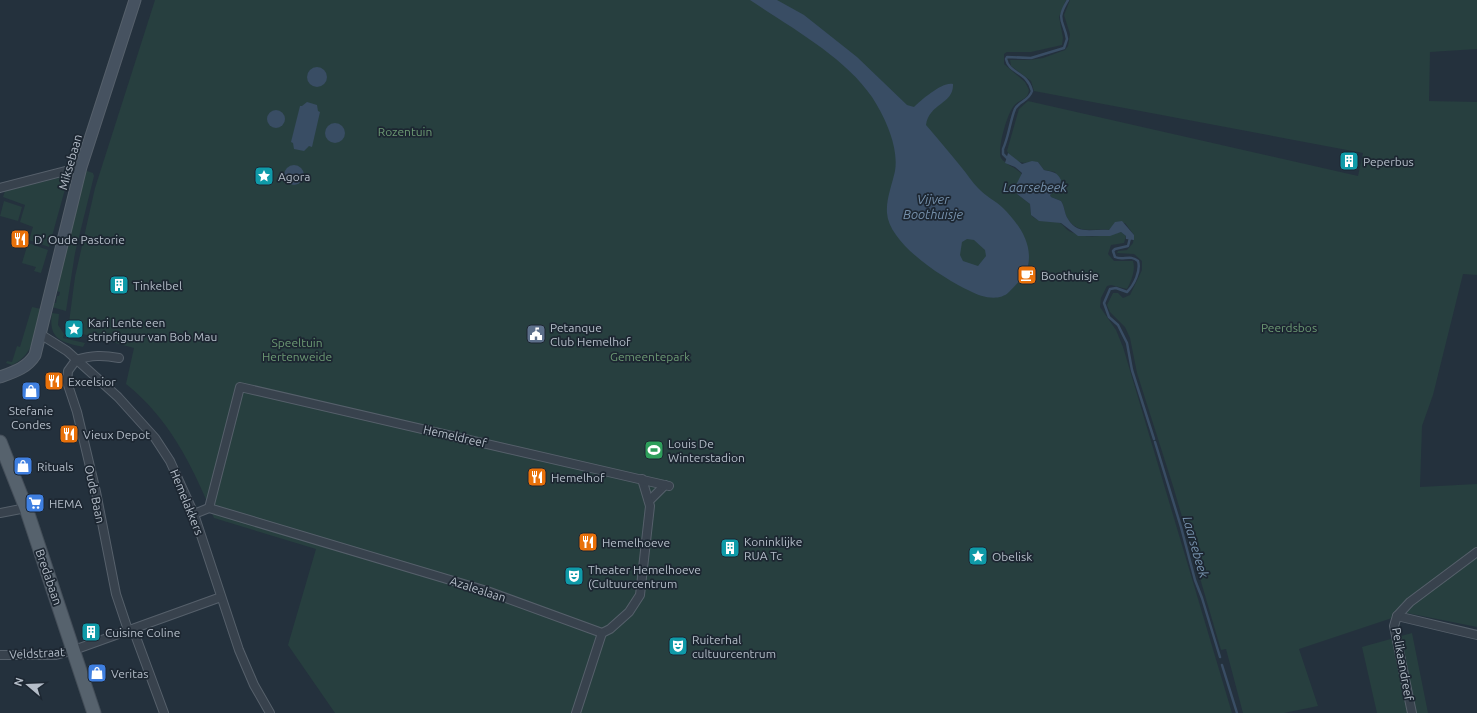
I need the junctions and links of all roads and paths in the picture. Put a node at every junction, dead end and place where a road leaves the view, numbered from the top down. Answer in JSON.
{"nodes":[{"id":1,"x":135,"y":0,"type":"edge"},
{"id":2,"x":81,"y":167,"type":"junction"},
{"id":3,"x":0,"y":188,"type":"edge"},
{"id":4,"x":40,"y":334,"type":"junction"},
{"id":5,"x":119,"y":358,"type":"dead end"},
{"id":6,"x":76,"y":360,"type":"junction"},
{"id":7,"x":0,"y":377,"type":"edge"},
{"id":8,"x":0,"y":442,"type":"edge"},
{"id":9,"x":642,"y":480,"type":"junction"},
{"id":10,"x":650,"y":501,"type":"junction"},
{"id":11,"x":26,"y":508,"type":"junction"},
{"id":12,"x":209,"y":508,"type":"junction"},
{"id":13,"x":0,"y":513,"type":"edge"},
{"id":14,"x":194,"y":514,"type":"junction"},
{"id":15,"x":1477,"y":552,"type":"edge"},
{"id":16,"x":221,"y":597,"type":"junction"},
{"id":17,"x":1397,"y":616,"type":"junction"},
{"id":18,"x":131,"y":629,"type":"junction"},
{"id":19,"x":602,"y":633,"type":"junction"},
{"id":20,"x":1477,"y":635,"type":"edge"},
{"id":21,"x":74,"y":650,"type":"junction"},
{"id":22,"x":0,"y":654,"type":"edge"},
{"id":23,"x":94,"y":713,"type":"edge"},
{"id":24,"x":164,"y":713,"type":"edge"},
{"id":25,"x":270,"y":713,"type":"edge"},
{"id":26,"x":576,"y":713,"type":"edge"},
{"id":27,"x":1412,"y":713,"type":"edge"}],
"edges":[{"from":1,"to":2,"type":"main road","name":"Miksebaan"},
{"from":2,"to":3,"type":"street"},
{"from":2,"to":4,"type":"main road","name":"Miksebaan"},
{"from":4,"to":6,"type":"street","name":"Hemelakkers"},
{"from":4,"to":7,"type":"main road","name":"Miksebaan"},
{"from":5,"to":6,"type":"street"},
{"from":6,"to":14,"type":"street","name":"Hemelakkers"},
{"from":6,"to":18,"type":"street","name":"Oude Baan"},
{"from":8,"to":11,"type":"main road","name":"Bredabaan"},
{"from":9,"to":10,"type":"street"},
{"from":9,"to":10,"type":"street","name":"Hemeldreef"},
{"from":9,"to":12,"type":"street","name":"Hemeldreef"},
{"from":10,"to":19,"type":"street"},
{"from":11,"to":13,"type":"street"},
{"from":11,"to":21,"type":"main road","name":"Bredabaan"},
{"from":12,"to":14,"type":"street"},
{"from":12,"to":19,"type":"street","name":"Azalealaan"},
{"from":14,"to":16,"type":"street","name":"Hemelakkers"},
{"from":15,"to":17,"type":"street"},
{"from":16,"to":18,"type":"street","name":"Veldstraat"},
{"from":16,"to":25,"type":"street","name":"Hemelakkers"},
{"from":17,"to":20,"type":"street"},
{"from":17,"to":27,"type":"street","name":"Pelikaandreef"},
{"from":18,"to":21,"type":"street","name":"Veldstraat"},
{"from":18,"to":24,"type":"street","name":"Oude Baan"},
{"from":19,"to":26,"type":"street"},
{"from":21,"to":22,"type":"street","name":"Veldstraat"},
{"from":21,"to":23,"type":"main road","name":"Bredabaan"}]}
